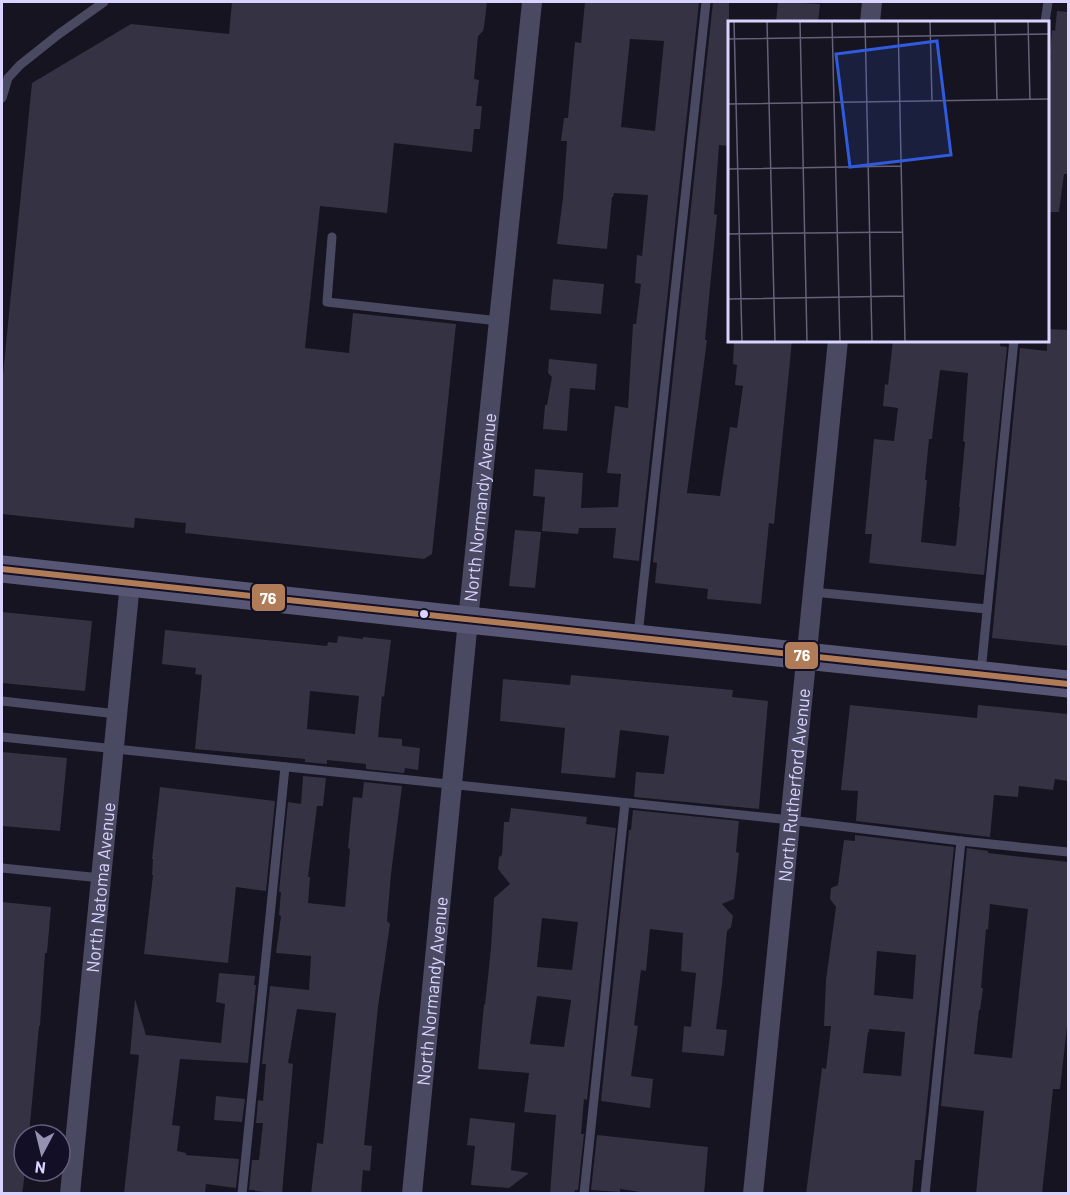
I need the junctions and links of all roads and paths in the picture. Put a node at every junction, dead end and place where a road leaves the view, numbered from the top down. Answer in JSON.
{"nodes":[{"id":1,"x":104,"y":2,"type":"edge"},
{"id":2,"x":532,"y":2,"type":"edge"},
{"id":3,"x":706,"y":2,"type":"edge"},
{"id":4,"x":872,"y":2,"type":"edge"},
{"id":5,"x":1048,"y":2,"type":"edge"},
{"id":6,"x":870,"y":21,"type":"edge"},
{"id":7,"x":1046,"y":21,"type":"edge"},
{"id":8,"x":2,"y":98,"type":"edge"},
{"id":9,"x":332,"y":237,"type":"dead end"},
{"id":10,"x":499,"y":321,"type":"junction"},
{"id":11,"x":838,"y":342,"type":"edge"},
{"id":12,"x":1014,"y":342,"type":"edge"},
{"id":13,"x":2,"y":569,"type":"edge"},
{"id":14,"x":130,"y":583,"type":"junction"},
{"id":15,"x":813,"y":592,"type":"junction"},
{"id":16,"x":987,"y":609,"type":"junction"},
{"id":17,"x":468,"y":620,"type":"junction"},
{"id":18,"x":638,"y":638,"type":"junction"},
{"id":19,"x":806,"y":656,"type":"junction"},
{"id":20,"x":981,"y":674,"type":"junction"},
{"id":21,"x":1068,"y":684,"type":"edge"},
{"id":22,"x":2,"y":700,"type":"edge"},
{"id":23,"x":117,"y":714,"type":"junction"},
{"id":24,"x":2,"y":737,"type":"edge"},
{"id":25,"x":114,"y":749,"type":"junction"},
{"id":26,"x":285,"y":767,"type":"junction"},
{"id":27,"x":452,"y":785,"type":"junction"},
{"id":28,"x":625,"y":802,"type":"junction"},
{"id":29,"x":790,"y":820,"type":"junction"},
{"id":30,"x":961,"y":841,"type":"junction"},
{"id":31,"x":1068,"y":852,"type":"edge"},
{"id":32,"x":2,"y":868,"type":"edge"},
{"id":33,"x":101,"y":878,"type":"junction"},
{"id":34,"x":70,"y":1194,"type":"edge"},
{"id":35,"x":242,"y":1194,"type":"edge"},
{"id":36,"x":412,"y":1194,"type":"edge"},
{"id":37,"x":584,"y":1194,"type":"edge"},
{"id":38,"x":753,"y":1194,"type":"edge"},
{"id":39,"x":925,"y":1194,"type":"edge"}],
"edges":[{"from":1,"to":8,"type":"lane"},
{"from":2,"to":10,"type":"street","name":"North Normandy Avenue"},
{"from":3,"to":18,"type":"lane"},
{"from":4,"to":6,"type":"street"},
{"from":5,"to":7,"type":"lane"},
{"from":9,"to":10,"type":"lane"},
{"from":10,"to":17,"type":"street","name":"North Normandy Avenue"},
{"from":11,"to":15,"type":"street","name":"North Rutherford Avenue"},
{"from":12,"to":16,"type":"lane"},
{"from":13,"to":14,"type":"main road"},
{"from":14,"to":17,"type":"main road"},
{"from":14,"to":23,"type":"street","name":"North Natoma Avenue"},
{"from":15,"to":16,"type":"lane"},
{"from":15,"to":19,"type":"street","name":"North Rutherford Avenue"},
{"from":16,"to":20,"type":"lane"},
{"from":17,"to":18,"type":"main road"},
{"from":17,"to":27,"type":"street","name":"North Normandy Avenue"},
{"from":18,"to":19,"type":"main road"},
{"from":19,"to":20,"type":"main road"},
{"from":19,"to":29,"type":"street","name":"North Rutherford Avenue"},
{"from":20,"to":21,"type":"main road"},
{"from":22,"to":23,"type":"lane"},
{"from":23,"to":25,"type":"street","name":"North Natoma Avenue"},
{"from":24,"to":25,"type":"lane"},
{"from":25,"to":26,"type":"lane"},
{"from":25,"to":33,"type":"street","name":"North Natoma Avenue"},
{"from":26,"to":27,"type":"lane"},
{"from":26,"to":35,"type":"lane"},
{"from":27,"to":28,"type":"lane"},
{"from":27,"to":36,"type":"street","name":"North Normandy Avenue"},
{"from":28,"to":29,"type":"lane"},
{"from":28,"to":37,"type":"lane"},
{"from":29,"to":30,"type":"lane"},
{"from":29,"to":38,"type":"street","name":"North Rutherford Avenue"},
{"from":30,"to":31,"type":"lane"},
{"from":30,"to":39,"type":"lane"},
{"from":32,"to":33,"type":"lane"},
{"from":33,"to":34,"type":"street","name":"North Natoma Avenue"}]}
